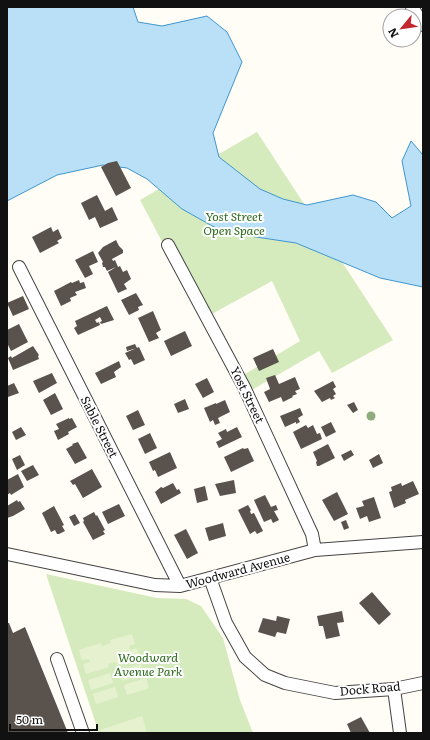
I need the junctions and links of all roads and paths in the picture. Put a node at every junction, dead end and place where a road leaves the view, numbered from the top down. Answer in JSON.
{"nodes":[{"id":1,"x":412,"y":7,"type":"edge"},
{"id":2,"x":423,"y":25,"type":"edge"},
{"id":3,"x":168,"y":245,"type":"dead end"},
{"id":4,"x":19,"y":267,"type":"dead end"},
{"id":5,"x":423,"y":542,"type":"edge"},
{"id":6,"x":315,"y":550,"type":"junction"},
{"id":7,"x":7,"y":554,"type":"edge"},
{"id":8,"x":210,"y":578,"type":"junction"},
{"id":9,"x":180,"y":586,"type":"junction"},
{"id":10,"x":57,"y":659,"type":"dead end"},
{"id":11,"x":423,"y":683,"type":"edge"},
{"id":12,"x":394,"y":689,"type":"junction"},
{"id":13,"x":83,"y":733,"type":"edge"},
{"id":14,"x":400,"y":733,"type":"edge"}],
"edges":[{"from":1,"to":2,"type":"street"},
{"from":3,"to":6,"type":"street","name":"Yost Street"},
{"from":4,"to":9,"type":"street","name":"Sable Street"},
{"from":5,"to":6,"type":"street","name":"Woodward Avenue"},
{"from":6,"to":8,"type":"street","name":"Woodward Avenue"},
{"from":7,"to":9,"type":"street","name":"Woodward Avenue"},
{"from":8,"to":9,"type":"street","name":"Woodward Avenue"},
{"from":8,"to":12,"type":"street","name":"Dock Road"},
{"from":10,"to":13,"type":"street"},
{"from":11,"to":12,"type":"street","name":"Dock Road"},
{"from":12,"to":14,"type":"street"}]}
